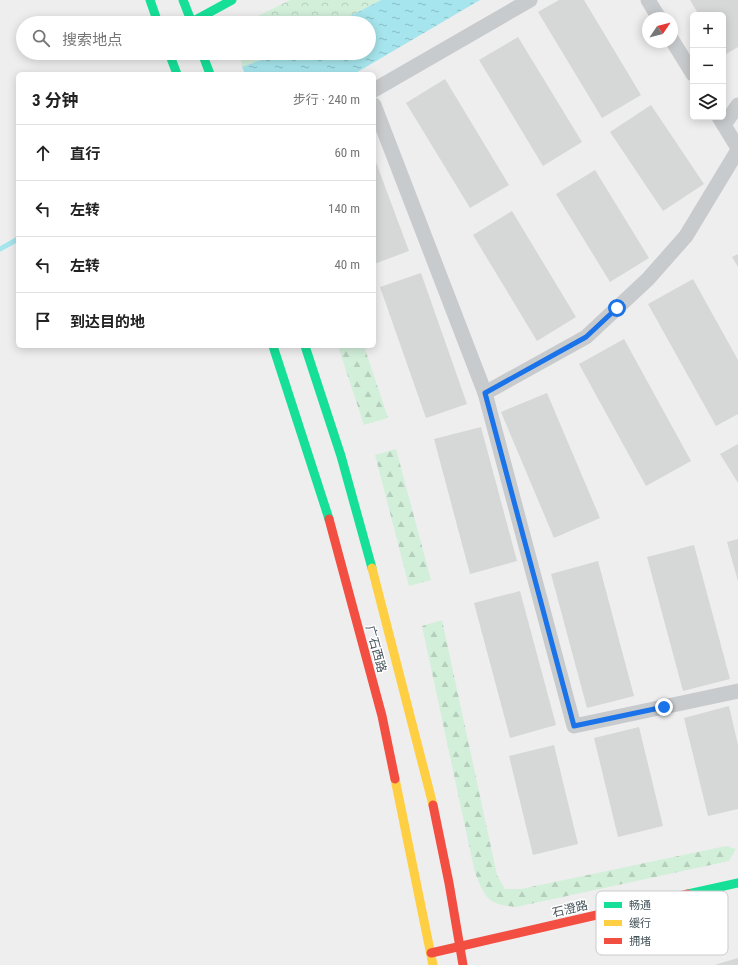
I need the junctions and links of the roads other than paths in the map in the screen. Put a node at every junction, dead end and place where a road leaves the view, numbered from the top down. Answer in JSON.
{"nodes":[{"id":1,"x":150,"y":0,"type":"edge"},
{"id":2,"x":183,"y":0,"type":"edge"},
{"id":3,"x":232,"y":0,"type":"edge"},
{"id":4,"x":530,"y":0,"type":"edge"},
{"id":5,"x":648,"y":0,"type":"edge"},
{"id":6,"x":655,"y":12,"type":"edge"},
{"id":7,"x":156,"y":16,"type":"edge"},
{"id":8,"x":189,"y":16,"type":"edge"},
{"id":9,"x":203,"y":16,"type":"edge"},
{"id":10,"x":677,"y":48,"type":"edge"},
{"id":11,"x":172,"y":60,"type":"edge"},
{"id":12,"x":205,"y":60,"type":"edge"},
{"id":13,"x":690,"y":69,"type":"edge"},
{"id":14,"x":176,"y":72,"type":"edge"},
{"id":15,"x":209,"y":72,"type":"edge"},
{"id":16,"x":376,"y":89,"type":"edge"},
{"id":17,"x":738,"y":105,"type":"edge"},
{"id":18,"x":376,"y":110,"type":"edge"},
{"id":19,"x":721,"y":121,"type":"edge"},
{"id":20,"x":738,"y":149,"type":"edge"},
{"id":21,"x":273,"y":348,"type":"edge"},
{"id":22,"x":306,"y":348,"type":"edge"},
{"id":23,"x":485,"y":393,"type":"junction"},
{"id":24,"x":738,"y":691,"type":"edge"},
{"id":25,"x":738,"y":883,"type":"edge"},
{"id":26,"x":703,"y":891,"type":"edge"},
{"id":27,"x":596,"y":916,"type":"edge"},
{"id":28,"x":460,"y":947,"type":"junction"},
{"id":29,"x":431,"y":953,"type":"junction"},
{"id":30,"x":433,"y":965,"type":"edge"},
{"id":31,"x":463,"y":965,"type":"edge"}],
"edges":[{"from":1,"to":7,"type":"main road"},
{"from":2,"to":8,"type":"main road"},
{"from":3,"to":9,"type":"main road"},
{"from":4,"to":16,"type":"street"},
{"from":5,"to":6,"type":"street"},
{"from":10,"to":13,"type":"street"},
{"from":11,"to":14,"type":"main road"},
{"from":12,"to":15,"type":"main road"},
{"from":17,"to":19,"type":"street"},
{"from":18,"to":23,"type":"street"},
{"from":19,"to":20,"type":"street"},
{"from":20,"to":23,"type":"street"},
{"from":21,"to":29,"type":"main road","name":"广石西路"},
{"from":22,"to":28,"type":"main road"},
{"from":23,"to":24,"type":"street"},
{"from":25,"to":26,"type":"main road","name":"石澄路"},
{"from":27,"to":28,"type":"main road","name":"石澄路"},
{"from":28,"to":29,"type":"main road","name":"石澄路"},
{"from":28,"to":31,"type":"main road"},
{"from":29,"to":30,"type":"main road","name":"广石西路"}]}
